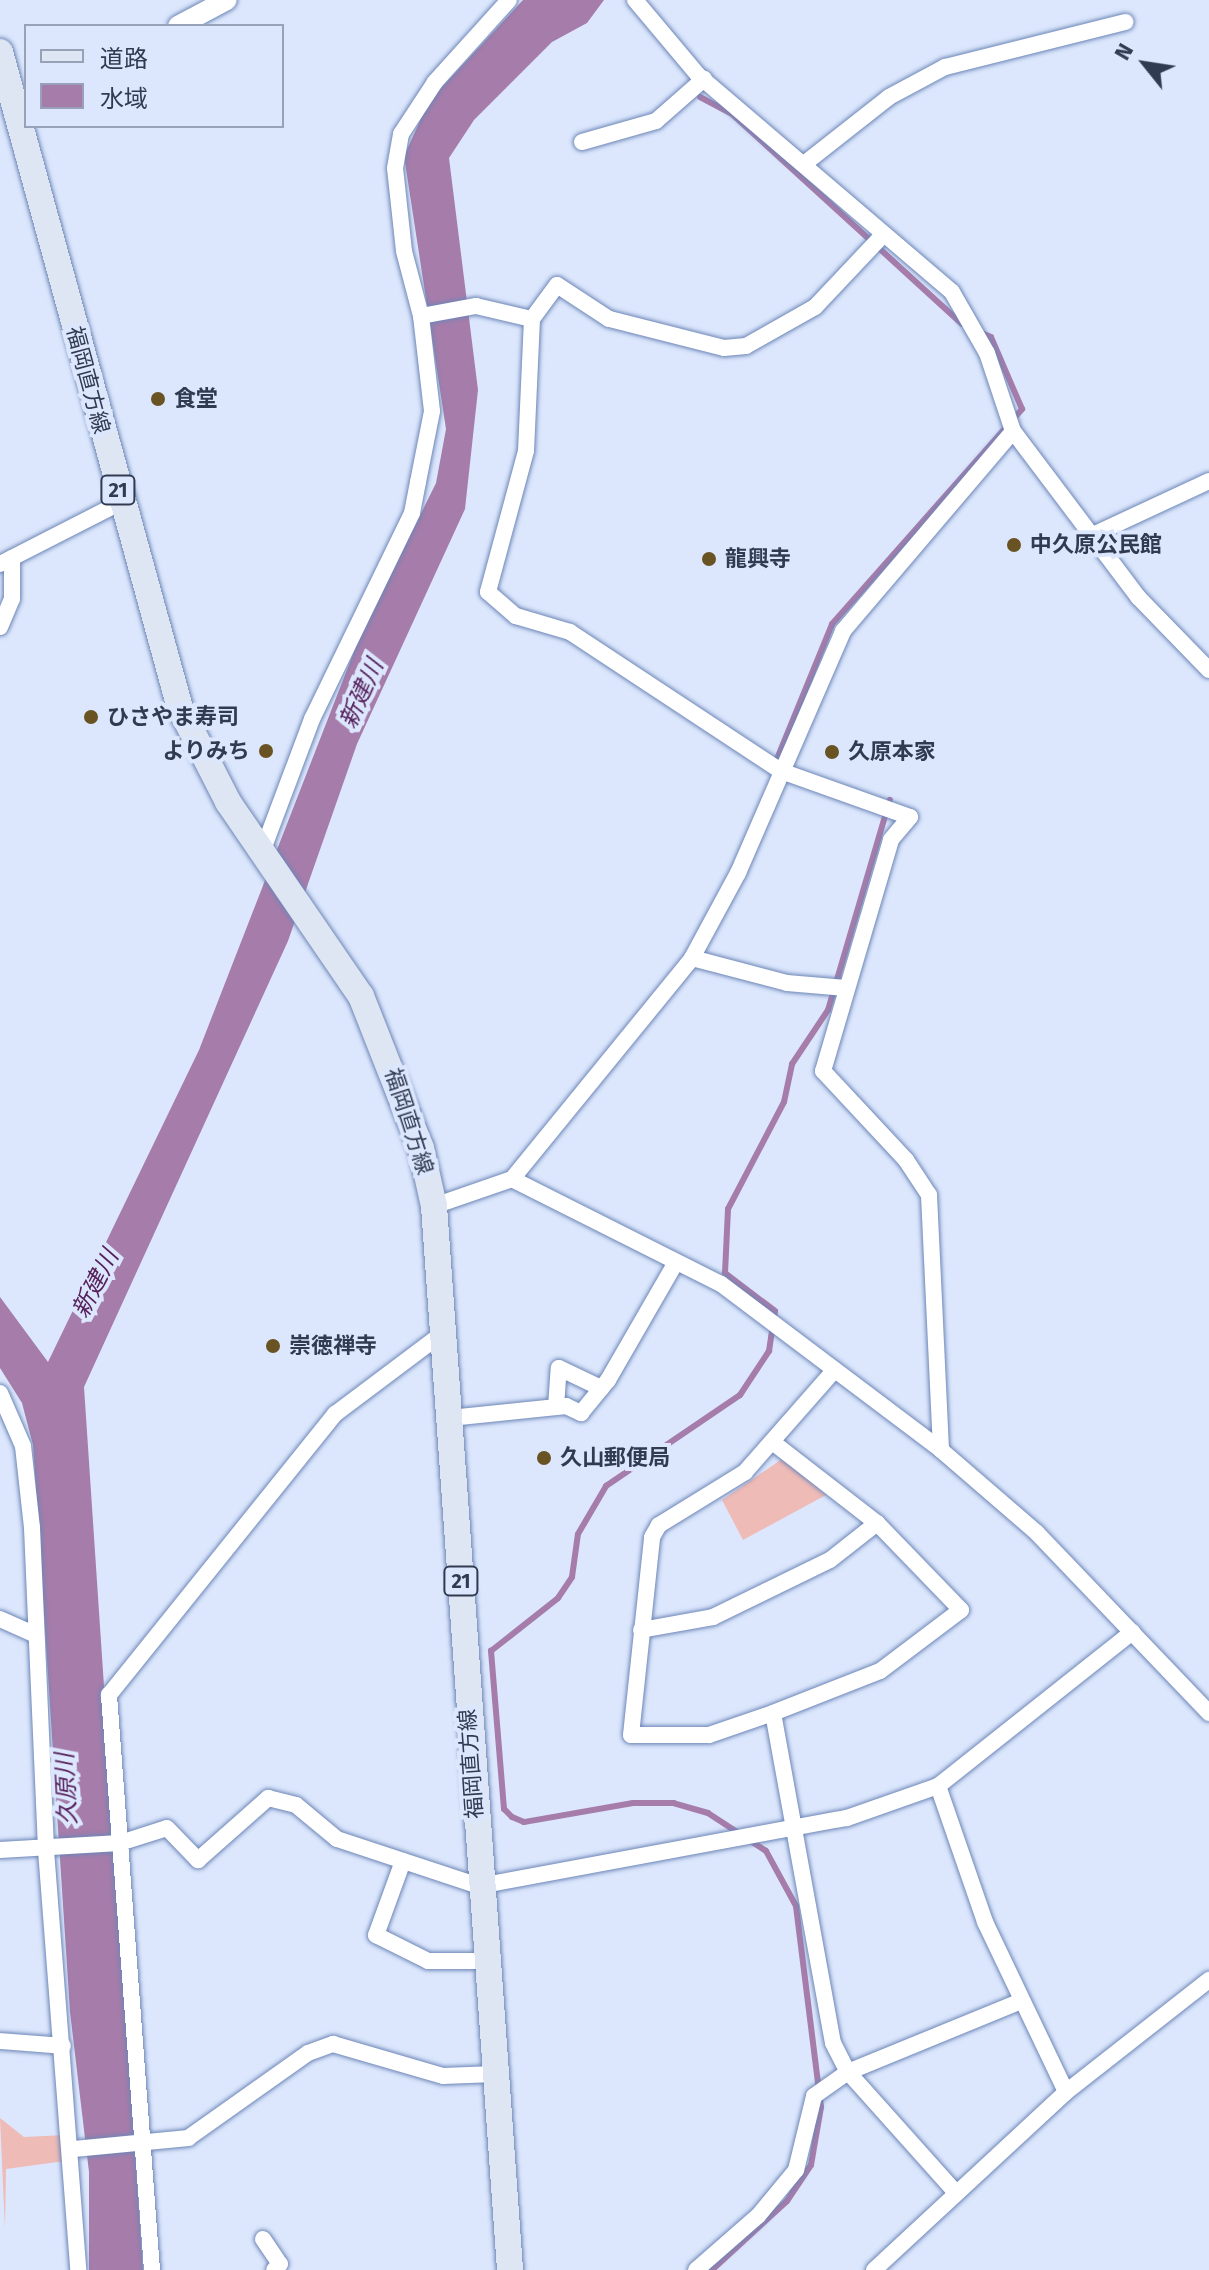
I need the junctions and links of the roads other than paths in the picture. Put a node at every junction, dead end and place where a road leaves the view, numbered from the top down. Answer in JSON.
{"nodes":[{"id":1,"x":227,"y":0,"type":"edge"},
{"id":2,"x":509,"y":0,"type":"edge"},
{"id":3,"x":635,"y":0,"type":"edge"},
{"id":4,"x":1125,"y":22,"type":"dead end"},
{"id":5,"x":182,"y":24,"type":"edge"},
{"id":6,"x":0,"y":52,"type":"edge"},
{"id":7,"x":704,"y":79,"type":"junction"},
{"id":8,"x":14,"y":112,"type":"edge"},
{"id":9,"x":582,"y":142,"type":"dead end"},
{"id":10,"x":804,"y":164,"type":"junction"},
{"id":11,"x":882,"y":236,"type":"junction"},
{"id":12,"x":421,"y":316,"type":"junction"},
{"id":13,"x":532,"y":319,"type":"junction"},
{"id":14,"x":1013,"y":431,"type":"junction"},
{"id":15,"x":1209,"y":481,"type":"edge"},
{"id":16,"x":121,"y":502,"type":"junction"},
{"id":17,"x":1093,"y":535,"type":"junction"},
{"id":18,"x":6,"y":561,"type":"edge"},
{"id":19,"x":0,"y":627,"type":"edge"},
{"id":20,"x":1209,"y":670,"type":"edge"},
{"id":21,"x":781,"y":771,"type":"junction"},
{"id":22,"x":262,"y":852,"type":"junction"},
{"id":23,"x":692,"y":958,"type":"junction"},
{"id":24,"x":846,"y":988,"type":"junction"},
{"id":25,"x":512,"y":1179,"type":"junction"},
{"id":26,"x":434,"y":1206,"type":"junction"},
{"id":27,"x":676,"y":1262,"type":"junction"},
{"id":28,"x":443,"y":1333,"type":"junction"},
{"id":29,"x":832,"y":1373,"type":"junction"},
{"id":30,"x":601,"y":1388,"type":"junction"},
{"id":31,"x":0,"y":1393,"type":"edge"},
{"id":32,"x":556,"y":1407,"type":"junction"},
{"id":33,"x":450,"y":1418,"type":"junction"},
{"id":34,"x":775,"y":1444,"type":"junction"},
{"id":35,"x":941,"y":1450,"type":"junction"},
{"id":36,"x":877,"y":1523,"type":"junction"},
{"id":37,"x":0,"y":1619,"type":"edge"},
{"id":38,"x":641,"y":1630,"type":"junction"},
{"id":39,"x":1132,"y":1632,"type":"junction"},
{"id":40,"x":36,"y":1635,"type":"junction"},
{"id":41,"x":773,"y":1713,"type":"junction"},
{"id":42,"x":1209,"y":1713,"type":"edge"},
{"id":43,"x":938,"y":1786,"type":"junction"},
{"id":44,"x":799,"y":1828,"type":"junction"},
{"id":45,"x":120,"y":1843,"type":"junction"},
{"id":46,"x":0,"y":1850,"type":"edge"},
{"id":47,"x":46,"y":1850,"type":"junction"},
{"id":48,"x":403,"y":1861,"type":"junction"},
{"id":49,"x":479,"y":1886,"type":"junction"},
{"id":50,"x":485,"y":1961,"type":"junction"},
{"id":51,"x":1209,"y":1980,"type":"edge"},
{"id":52,"x":1019,"y":2002,"type":"junction"},
{"id":53,"x":0,"y":2041,"type":"edge"},
{"id":54,"x":63,"y":2046,"type":"junction"},
{"id":55,"x":848,"y":2072,"type":"junction"},
{"id":56,"x":495,"y":2074,"type":"junction"},
{"id":57,"x":1066,"y":2092,"type":"junction"},
{"id":58,"x":143,"y":2146,"type":"junction"},
{"id":59,"x":74,"y":2149,"type":"junction"},
{"id":60,"x":956,"y":2193,"type":"junction"},
{"id":61,"x":263,"y":2239,"type":"dead end"},
{"id":62,"x":78,"y":2270,"type":"edge"},
{"id":63,"x":152,"y":2270,"type":"edge"},
{"id":64,"x":274,"y":2270,"type":"edge"},
{"id":65,"x":510,"y":2270,"type":"edge"},
{"id":66,"x":696,"y":2270,"type":"edge"},
{"id":67,"x":874,"y":2270,"type":"edge"}],
"edges":[{"from":1,"to":5,"type":"street"},
{"from":2,"to":12,"type":"street"},
{"from":3,"to":7,"type":"street"},
{"from":4,"to":10,"type":"street"},
{"from":6,"to":8,"type":"main road","name":"福岡直方線","number":"21"},
{"from":7,"to":9,"type":"street"},
{"from":7,"to":10,"type":"street"},
{"from":8,"to":16,"type":"main road","name":"福岡直方線","number":"21"},
{"from":10,"to":11,"type":"street"},
{"from":11,"to":13,"type":"street"},
{"from":11,"to":14,"type":"street"},
{"from":12,"to":13,"type":"street"},
{"from":12,"to":22,"type":"street"},
{"from":13,"to":21,"type":"street"},
{"from":14,"to":17,"type":"street"},
{"from":14,"to":21,"type":"street"},
{"from":15,"to":17,"type":"street"},
{"from":16,"to":18,"type":"street"},
{"from":16,"to":22,"type":"main road","name":"福岡直方線","number":"21"},
{"from":17,"to":20,"type":"street"},
{"from":18,"to":19,"type":"street"},
{"from":21,"to":23,"type":"street"},
{"from":21,"to":24,"type":"street"},
{"from":22,"to":26,"type":"main road","name":"福岡直方線","number":"21"},
{"from":23,"to":24,"type":"street"},
{"from":23,"to":25,"type":"street"},
{"from":24,"to":35,"type":"street"},
{"from":25,"to":26,"type":"street"},
{"from":25,"to":27,"type":"street"},
{"from":26,"to":28,"type":"main road","name":"福岡直方線","number":"21"},
{"from":27,"to":29,"type":"street"},
{"from":27,"to":30,"type":"street"},
{"from":28,"to":33,"type":"main road","name":"福岡直方線","number":"21"},
{"from":28,"to":45,"type":"street"},
{"from":29,"to":34,"type":"street"},
{"from":29,"to":35,"type":"street"},
{"from":30,"to":32,"type":"street"},
{"from":30,"to":32,"type":"street"},
{"from":31,"to":40,"type":"street"},
{"from":32,"to":33,"type":"street"},
{"from":33,"to":49,"type":"main road","name":"福岡直方線","number":"21"},
{"from":34,"to":36,"type":"street"},
{"from":34,"to":38,"type":"street"},
{"from":35,"to":39,"type":"street"},
{"from":36,"to":38,"type":"street"},
{"from":36,"to":41,"type":"street"},
{"from":37,"to":40,"type":"street"},
{"from":38,"to":41,"type":"street"},
{"from":39,"to":42,"type":"street"},
{"from":39,"to":43,"type":"street"},
{"from":40,"to":47,"type":"street"},
{"from":41,"to":44,"type":"street"},
{"from":43,"to":44,"type":"street"},
{"from":43,"to":52,"type":"street"},
{"from":44,"to":49,"type":"street"},
{"from":44,"to":55,"type":"street"},
{"from":45,"to":47,"type":"street"},
{"from":45,"to":48,"type":"street"},
{"from":45,"to":58,"type":"street"},
{"from":46,"to":47,"type":"street"},
{"from":47,"to":54,"type":"street"},
{"from":48,"to":49,"type":"street"},
{"from":48,"to":50,"type":"street"},
{"from":49,"to":50,"type":"main road","name":"福岡直方線","number":"21"},
{"from":50,"to":56,"type":"main road","name":"福岡直方線","number":"21"},
{"from":51,"to":57,"type":"street"},
{"from":52,"to":55,"type":"street"},
{"from":52,"to":57,"type":"street"},
{"from":53,"to":54,"type":"street"},
{"from":54,"to":59,"type":"street"},
{"from":55,"to":60,"type":"street"},
{"from":55,"to":66,"type":"street"},
{"from":56,"to":58,"type":"street"},
{"from":56,"to":65,"type":"main road","name":"福岡直方線","number":"21"},
{"from":57,"to":60,"type":"street"},
{"from":58,"to":59,"type":"street"},
{"from":58,"to":63,"type":"street"},
{"from":59,"to":62,"type":"street"},
{"from":60,"to":67,"type":"street"},
{"from":61,"to":64,"type":"street"}]}
